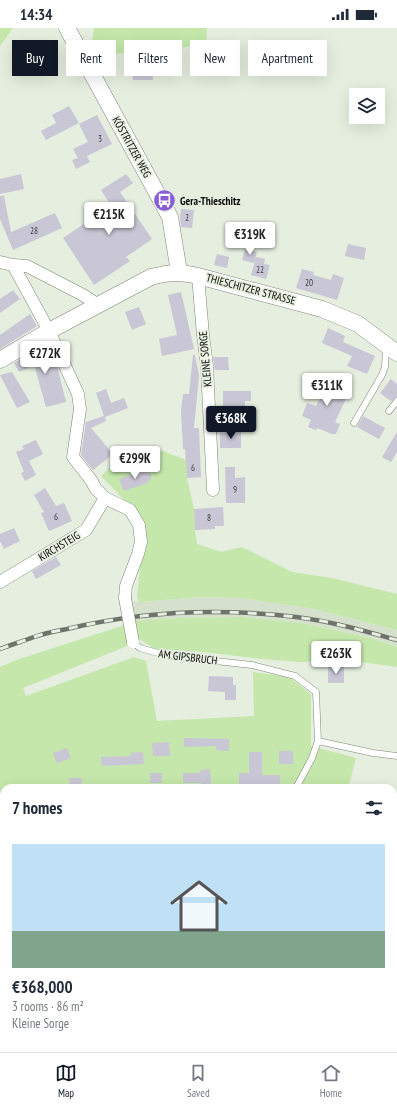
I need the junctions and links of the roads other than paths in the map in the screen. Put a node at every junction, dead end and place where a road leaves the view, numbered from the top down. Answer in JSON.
{"nodes":[{"id":1,"x":66,"y":28,"type":"edge"},
{"id":2,"x":0,"y":262,"type":"edge"},
{"id":3,"x":13,"y":265,"type":"junction"},
{"id":4,"x":179,"y":272,"type":"junction"},
{"id":5,"x":198,"y":276,"type":"junction"},
{"id":6,"x":98,"y":305,"type":"junction"},
{"id":7,"x":49,"y":331,"type":"junction"},
{"id":8,"x":392,"y":349,"type":"edge"},
{"id":9,"x":0,"y":360,"type":"edge"},
{"id":10,"x":397,"y":401,"type":"edge"},
{"id":11,"x":389,"y":411,"type":"dead end"},
{"id":12,"x":354,"y":423,"type":"dead end"},
{"id":13,"x":213,"y":490,"type":"dead end"},
{"id":14,"x":105,"y":498,"type":"junction"},
{"id":15,"x":0,"y":582,"type":"edge"},
{"id":16,"x":133,"y":642,"type":"joint"},
{"id":17,"x":318,"y":741,"type":"junction"},
{"id":18,"x":397,"y":756,"type":"edge"},
{"id":19,"x":298,"y":784,"type":"edge"}],
"edges":[{"from":1,"to":4,"type":"main road","name":"KÖSTRITZER WEG"},
{"from":2,"to":3,"type":"street"},
{"from":3,"to":6,"type":"street"},
{"from":3,"to":7,"type":"street"},
{"from":4,"to":5,"type":"main road","name":"THIESCHITZER STRASSE"},
{"from":4,"to":6,"type":"main road","name":"THIESCHITZER STRASSE"},
{"from":5,"to":8,"type":"main road","name":"THIESCHITZER STRASSE"},
{"from":5,"to":13,"type":"street","name":"KLEINE SORGE"},
{"from":6,"to":7,"type":"main road","name":"THIESCHITZER STRASSE"},
{"from":7,"to":9,"type":"main road","name":"THIESCHITZER STRASSE"},
{"from":7,"to":14,"type":"street","name":"AM GIPSBRUCH"},
{"from":8,"to":12,"type":"lane"},
{"from":10,"to":11,"type":"lane"},
{"from":14,"to":15,"type":"street","name":"KIRCHSTEIG"},
{"from":14,"to":16,"type":"street","name":"AM GIPSBRUCH","bridge":true},
{"from":16,"to":17,"type":"lane","name":"AM GIPSBRUCH"},
{"from":17,"to":18,"type":"lane"},
{"from":17,"to":19,"type":"lane"}]}
